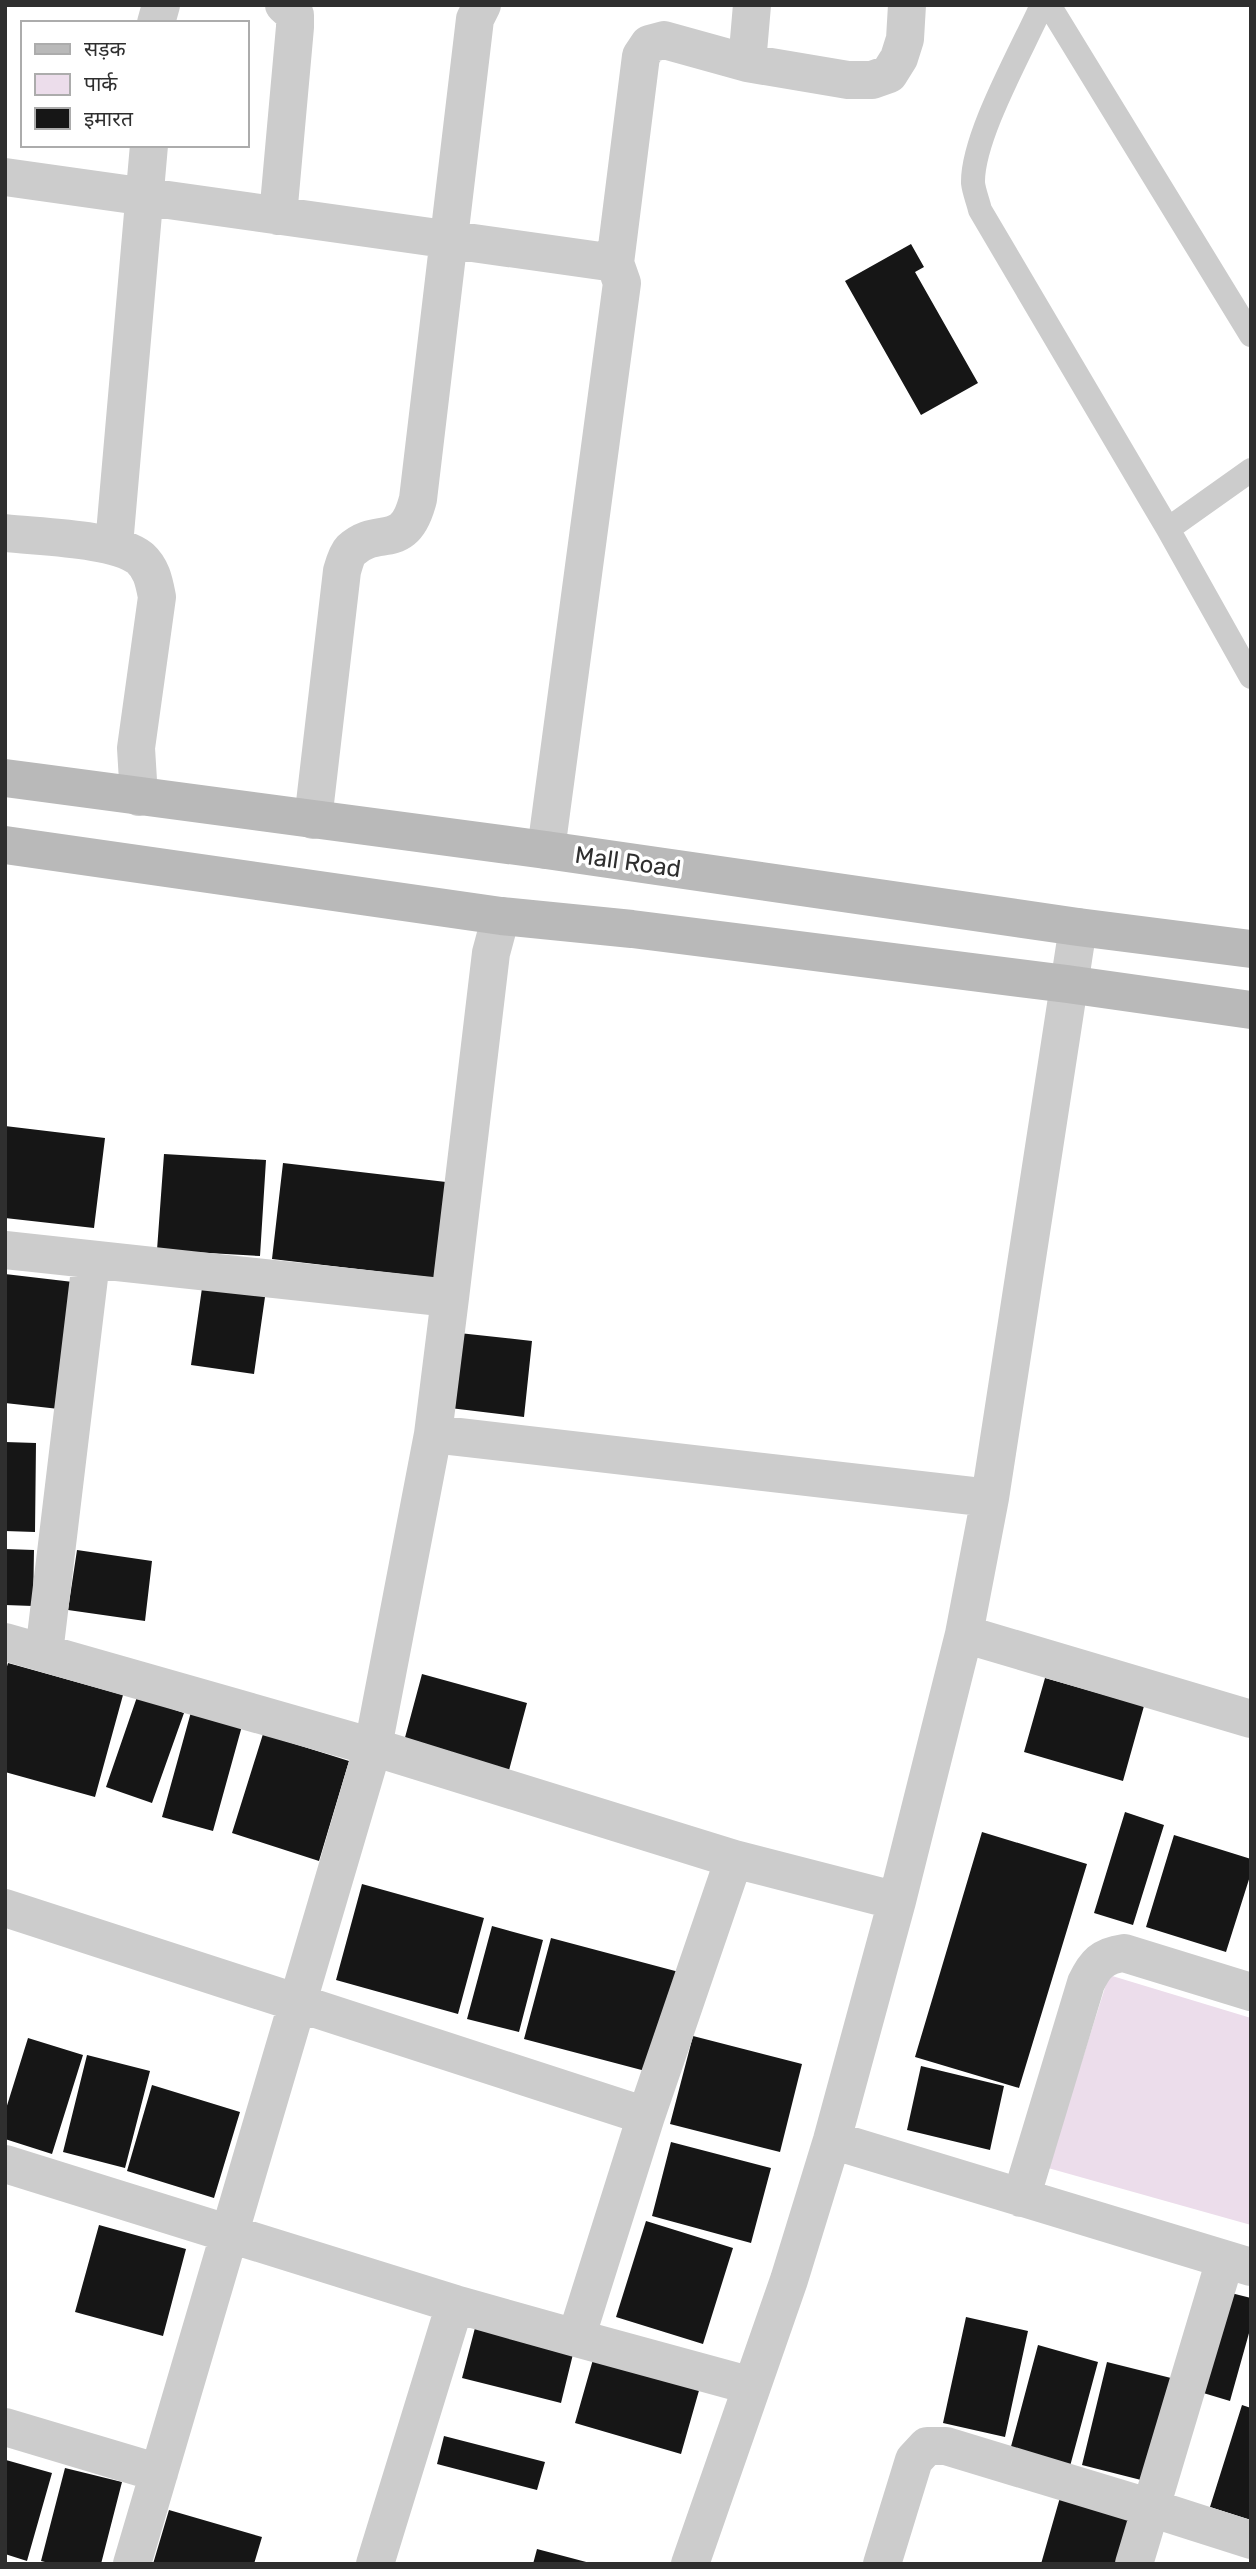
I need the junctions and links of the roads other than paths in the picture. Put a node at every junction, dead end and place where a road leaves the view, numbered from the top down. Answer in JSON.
{"nodes":[{"id":1,"x":284,"y":5,"type":"edge"},
{"id":2,"x":482,"y":5,"type":"edge"},
{"id":3,"x":752,"y":5,"type":"edge"},
{"id":4,"x":907,"y":5,"type":"edge"},
{"id":5,"x":1042,"y":5,"type":"edge"},
{"id":6,"x":1049,"y":5,"type":"edge"},
{"id":7,"x":747,"y":63,"type":"junction"},
{"id":8,"x":149,"y":147,"type":"edge"},
{"id":9,"x":5,"y":177,"type":"edge"},
{"id":10,"x":146,"y":197,"type":"junction"},
{"id":11,"x":278,"y":216,"type":"junction"},
{"id":12,"x":448,"y":239,"type":"junction"},
{"id":13,"x":615,"y":263,"type":"junction"},
{"id":14,"x":1251,"y":335,"type":"edge"},
{"id":15,"x":1251,"y":470,"type":"edge"},
{"id":16,"x":1168,"y":529,"type":"junction"},
{"id":17,"x":5,"y":533,"type":"edge"},
{"id":18,"x":114,"y":545,"type":"junction"},
{"id":19,"x":1251,"y":677,"type":"edge"},
{"id":20,"x":5,"y":778,"type":"edge"},
{"id":21,"x":139,"y":797,"type":"junction"},
{"id":22,"x":313,"y":820,"type":"junction"},
{"id":23,"x":5,"y":845,"type":"edge"},
{"id":24,"x":546,"y":850,"type":"junction"},
{"id":25,"x":501,"y":916,"type":"junction"},
{"id":26,"x":1078,"y":927,"type":"junction"},
{"id":27,"x":1251,"y":949,"type":"edge"},
{"id":28,"x":1067,"y":984,"type":"junction"},
{"id":29,"x":1251,"y":1010,"type":"edge"},
{"id":30,"x":5,"y":1250,"type":"edge"},
{"id":31,"x":91,"y":1261,"type":"junction"},
{"id":32,"x":450,"y":1298,"type":"junction"},
{"id":33,"x":433,"y":1434,"type":"junction"},
{"id":34,"x":990,"y":1498,"type":"junction"},
{"id":35,"x":964,"y":1634,"type":"junction"},
{"id":36,"x":5,"y":1642,"type":"edge"},
{"id":37,"x":44,"y":1653,"type":"junction"},
{"id":38,"x":1251,"y":1719,"type":"edge"},
{"id":39,"x":373,"y":1747,"type":"junction"},
{"id":40,"x":734,"y":1859,"type":"junction"},
{"id":41,"x":897,"y":1901,"type":"junction"},
{"id":42,"x":5,"y":1908,"type":"edge"},
{"id":43,"x":1251,"y":1992,"type":"edge"},
{"id":44,"x":298,"y":2002,"type":"junction"},
{"id":45,"x":646,"y":2116,"type":"junction"},
{"id":46,"x":832,"y":2140,"type":"junction"},
{"id":47,"x":5,"y":2164,"type":"edge"},
{"id":48,"x":1021,"y":2198,"type":"junction"},
{"id":49,"x":229,"y":2234,"type":"junction"},
{"id":50,"x":1238,"y":2264,"type":"edge"},
{"id":51,"x":455,"y":2304,"type":"junction"},
{"id":52,"x":576,"y":2338,"type":"junction"},
{"id":53,"x":752,"y":2386,"type":"junction"},
{"id":54,"x":5,"y":2427,"type":"edge"},
{"id":55,"x":159,"y":2473,"type":"junction"},
{"id":56,"x":1151,"y":2508,"type":"junction"},
{"id":57,"x":1251,"y":2540,"type":"edge"},
{"id":58,"x":132,"y":2564,"type":"edge"},
{"id":59,"x":375,"y":2564,"type":"edge"},
{"id":60,"x":690,"y":2564,"type":"edge"},
{"id":61,"x":882,"y":2564,"type":"edge"},
{"id":62,"x":1134,"y":2564,"type":"edge"}],
"edges":[{"from":1,"to":11,"type":"street"},
{"from":2,"to":12,"type":"street"},
{"from":3,"to":7,"type":"street"},
{"from":4,"to":7,"type":"street"},
{"from":5,"to":16,"type":"lane"},
{"from":6,"to":14,"type":"lane"},
{"from":7,"to":13,"type":"street"},
{"from":8,"to":10,"type":"street"},
{"from":9,"to":10,"type":"street"},
{"from":10,"to":11,"type":"street"},
{"from":10,"to":18,"type":"street"},
{"from":11,"to":12,"type":"street"},
{"from":12,"to":13,"type":"street"},
{"from":12,"to":22,"type":"street"},
{"from":13,"to":24,"type":"street"},
{"from":15,"to":16,"type":"lane"},
{"from":16,"to":19,"type":"lane"},
{"from":17,"to":18,"type":"street"},
{"from":18,"to":21,"type":"street"},
{"from":20,"to":21,"type":"street","name":"Mall Road"},
{"from":21,"to":22,"type":"street","name":"Mall Road"},
{"from":22,"to":24,"type":"street","name":"Mall Road"},
{"from":23,"to":25,"type":"street"},
{"from":24,"to":26,"type":"street","name":"Mall Road"},
{"from":25,"to":28,"type":"street"},
{"from":25,"to":32,"type":"street"},
{"from":26,"to":27,"type":"street","name":"Mall Road"},
{"from":26,"to":28,"type":"street"},
{"from":28,"to":29,"type":"street"},
{"from":28,"to":34,"type":"street"},
{"from":30,"to":31,"type":"street"},
{"from":31,"to":32,"type":"street"},
{"from":31,"to":37,"type":"street"},
{"from":32,"to":33,"type":"street"},
{"from":33,"to":34,"type":"street"},
{"from":33,"to":39,"type":"street"},
{"from":34,"to":35,"type":"street"},
{"from":35,"to":38,"type":"street"},
{"from":35,"to":41,"type":"street"},
{"from":36,"to":37,"type":"street"},
{"from":37,"to":39,"type":"street"},
{"from":39,"to":40,"type":"street"},
{"from":39,"to":44,"type":"street"},
{"from":40,"to":41,"type":"street"},
{"from":40,"to":45,"type":"street"},
{"from":41,"to":46,"type":"street"},
{"from":42,"to":44,"type":"street"},
{"from":43,"to":48,"type":"street"},
{"from":44,"to":45,"type":"street"},
{"from":44,"to":49,"type":"street"},
{"from":45,"to":52,"type":"street"},
{"from":46,"to":48,"type":"street"},
{"from":46,"to":53,"type":"street"},
{"from":47,"to":49,"type":"street"},
{"from":48,"to":50,"type":"street"},
{"from":49,"to":51,"type":"street"},
{"from":49,"to":55,"type":"street"},
{"from":50,"to":56,"type":"street"},
{"from":51,"to":52,"type":"street"},
{"from":51,"to":59,"type":"street"},
{"from":52,"to":53,"type":"street"},
{"from":53,"to":60,"type":"street"},
{"from":54,"to":55,"type":"street"},
{"from":55,"to":58,"type":"street"},
{"from":56,"to":57,"type":"street"},
{"from":56,"to":61,"type":"street"},
{"from":56,"to":62,"type":"street"}]}
